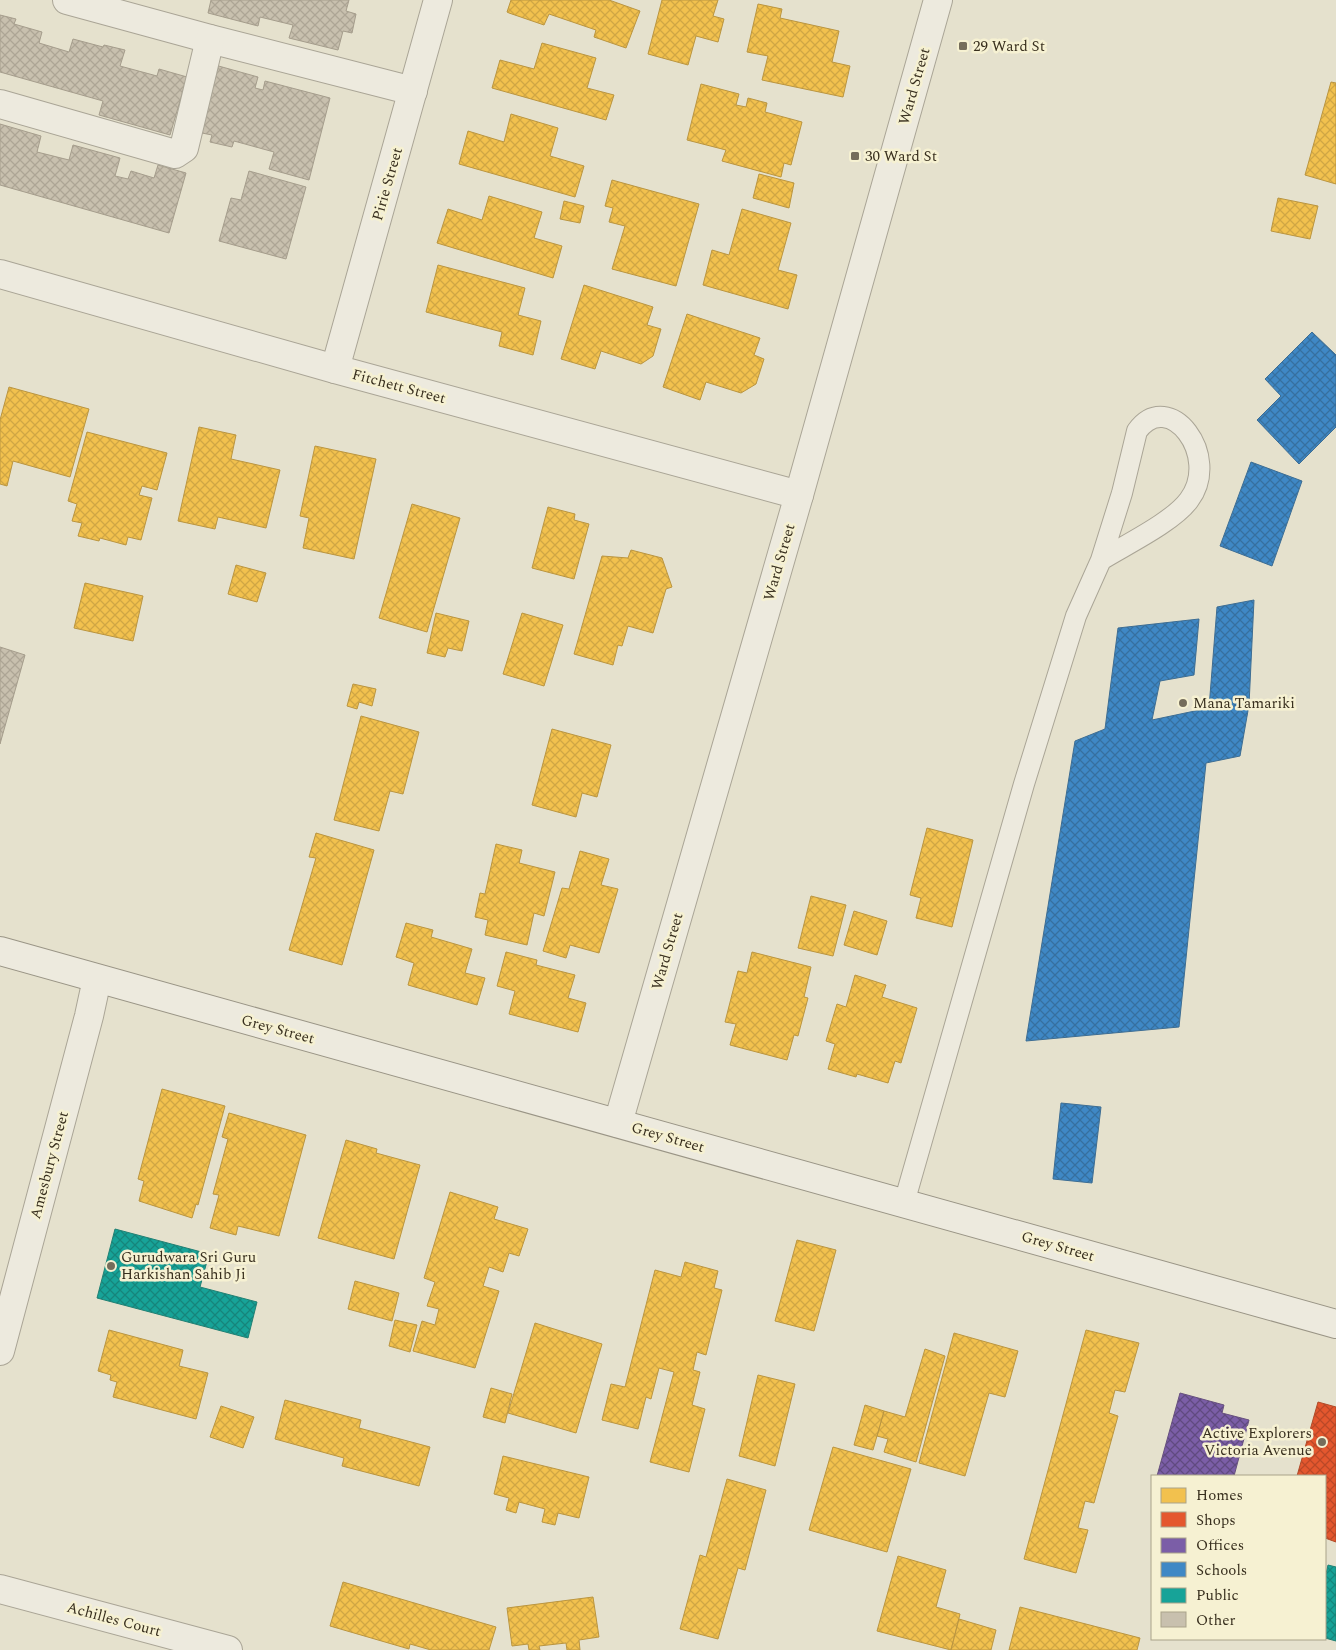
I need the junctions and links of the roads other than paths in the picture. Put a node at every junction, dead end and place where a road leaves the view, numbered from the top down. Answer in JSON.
{"nodes":[{"id":1,"x":67,"y":0,"type":"edge"},
{"id":2,"x":438,"y":0,"type":"edge"},
{"id":3,"x":938,"y":0,"type":"edge"},
{"id":4,"x":210,"y":40,"type":"junction"},
{"id":5,"x":413,"y":91,"type":"junction"},
{"id":6,"x":0,"y":104,"type":"edge"},
{"id":7,"x":0,"y":274,"type":"edge"},
{"id":8,"x":335,"y":368,"type":"junction"},
{"id":9,"x":799,"y":495,"type":"junction"},
{"id":10,"x":1101,"y":560,"type":"junction"},
{"id":11,"x":0,"y":952,"type":"edge"},
{"id":12,"x":96,"y":979,"type":"junction"},
{"id":13,"x":618,"y":1123,"type":"junction"},
{"id":14,"x":904,"y":1203,"type":"junction"},
{"id":15,"x":1336,"y":1324,"type":"edge"},
{"id":16,"x":0,"y":1351,"type":"edge"},
{"id":17,"x":0,"y":1589,"type":"edge"},
{"id":18,"x":228,"y":1650,"type":"edge"}],
"edges":[{"from":1,"to":4,"type":"street"},
{"from":2,"to":5,"type":"street","name":"Pirie Street"},
{"from":3,"to":9,"type":"street","name":"Ward Street"},
{"from":4,"to":5,"type":"street"},
{"from":4,"to":6,"type":"street"},
{"from":5,"to":8,"type":"street","name":"Pirie Street"},
{"from":7,"to":8,"type":"street","name":"Fitchett Street"},
{"from":8,"to":9,"type":"street","name":"Fitchett Street"},
{"from":9,"to":13,"type":"street","name":"Ward Street"},
{"from":10,"to":10,"type":"lane"},
{"from":10,"to":14,"type":"lane"},
{"from":11,"to":12,"type":"street","name":"Grey Street"},
{"from":12,"to":13,"type":"street","name":"Grey Street"},
{"from":12,"to":16,"type":"street","name":"Amesbury Street"},
{"from":13,"to":14,"type":"street","name":"Grey Street"},
{"from":14,"to":15,"type":"street","name":"Grey Street"},
{"from":17,"to":18,"type":"street","name":"Achilles Court"}]}
